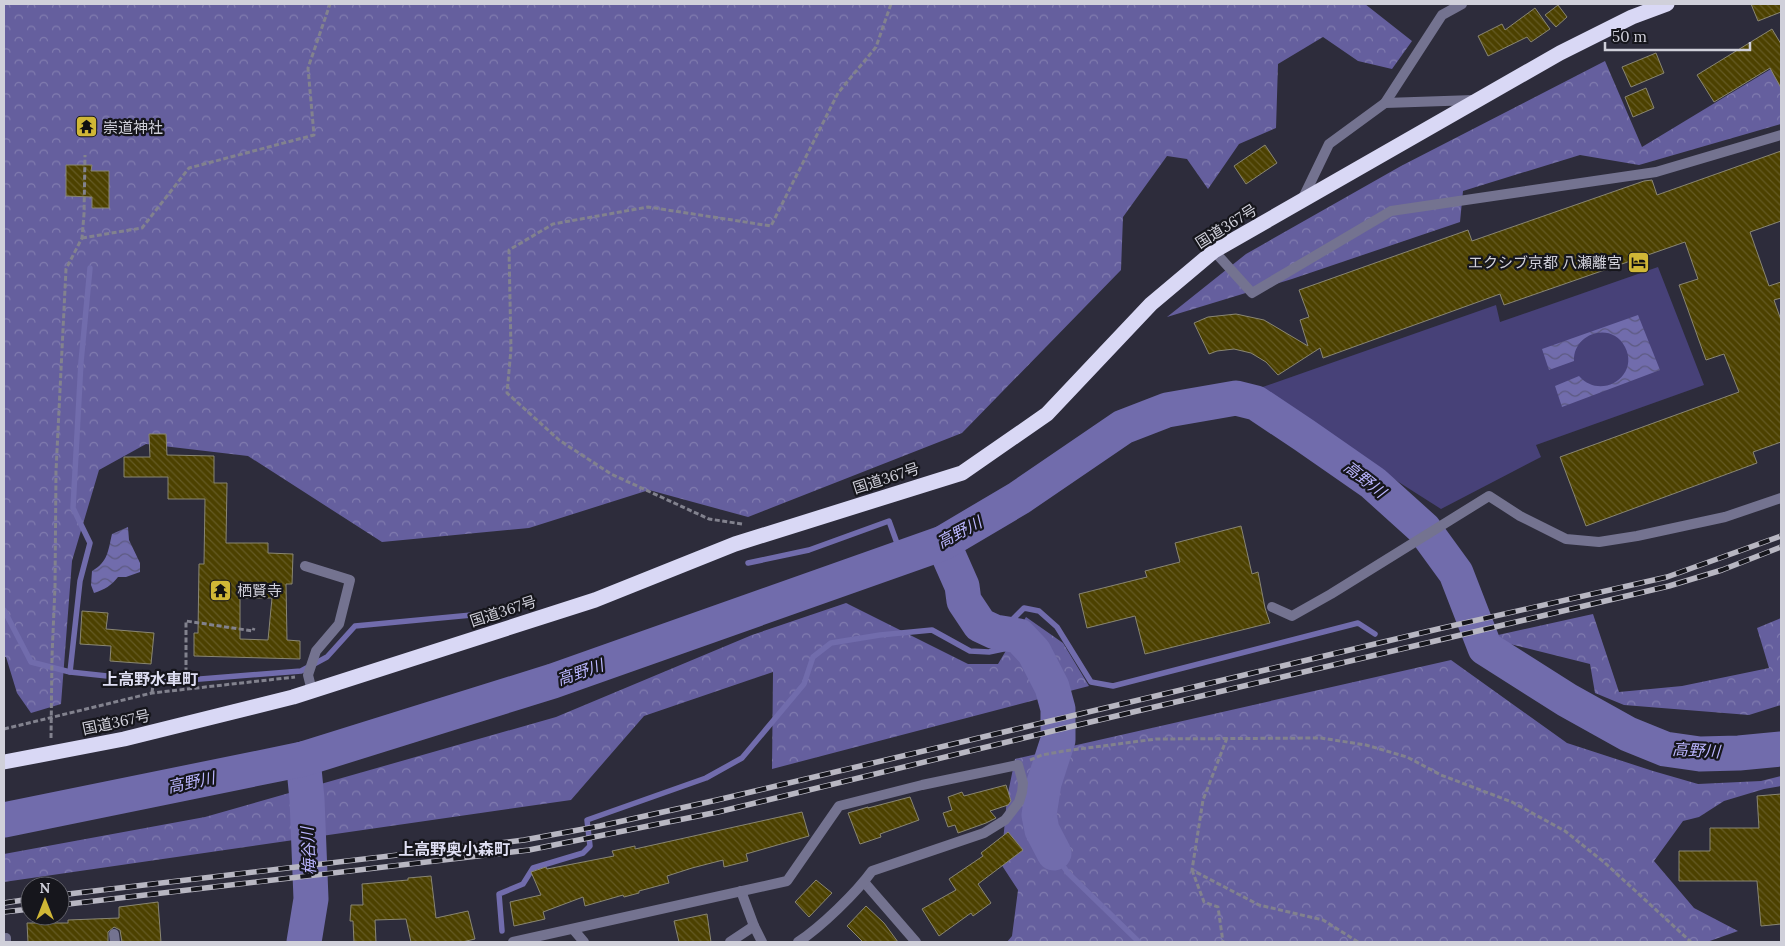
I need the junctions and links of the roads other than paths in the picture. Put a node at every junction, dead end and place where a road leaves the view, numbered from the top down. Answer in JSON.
{"nodes":[{"id":1,"x":1462,"y":4,"type":"edge"},
{"id":2,"x":1667,"y":4,"type":"edge"},
{"id":3,"x":1478,"y":100,"type":"junction"},
{"id":4,"x":1385,"y":103,"type":"junction"},
{"id":5,"x":1781,"y":135,"type":"edge"},
{"id":6,"x":1302,"y":201,"type":"junction"},
{"id":7,"x":1214,"y":251,"type":"junction"},
{"id":8,"x":1781,"y":498,"type":"edge"},
{"id":9,"x":305,"y":566,"type":"dead end"},
{"id":10,"x":1272,"y":607,"type":"dead end"},
{"id":11,"x":312,"y":691,"type":"junction"},
{"id":12,"x":4,"y":762,"type":"edge"},
{"id":13,"x":864,"y":882,"type":"junction"},
{"id":14,"x":740,"y":892,"type":"junction"},
{"id":15,"x":754,"y":926,"type":"junction"},
{"id":16,"x":573,"y":929,"type":"junction"},
{"id":17,"x":513,"y":942,"type":"edge"},
{"id":18,"x":584,"y":942,"type":"edge"},
{"id":19,"x":730,"y":942,"type":"edge"},
{"id":20,"x":762,"y":942,"type":"edge"},
{"id":21,"x":798,"y":942,"type":"edge"},
{"id":22,"x":916,"y":942,"type":"edge"}],
"edges":[{"from":1,"to":4,"type":"street"},
{"from":2,"to":3,"type":"highway","name":"国道367号"},
{"from":3,"to":4,"type":"street"},
{"from":3,"to":6,"type":"highway","name":"国道367号"},
{"from":4,"to":6,"type":"street"},
{"from":5,"to":7,"type":"street"},
{"from":6,"to":7,"type":"highway","name":"国道367号"},
{"from":7,"to":11,"type":"highway","name":"国道367号"},
{"from":8,"to":10,"type":"street"},
{"from":9,"to":11,"type":"street"},
{"from":11,"to":12,"type":"highway","name":"国道367号"},
{"from":13,"to":14,"type":"street"},
{"from":13,"to":21,"type":"street"},
{"from":13,"to":22,"type":"street"},
{"from":14,"to":15,"type":"street"},
{"from":14,"to":16,"type":"street"},
{"from":15,"to":19,"type":"street"},
{"from":15,"to":20,"type":"street"},
{"from":16,"to":17,"type":"street"},
{"from":16,"to":18,"type":"street"}]}
